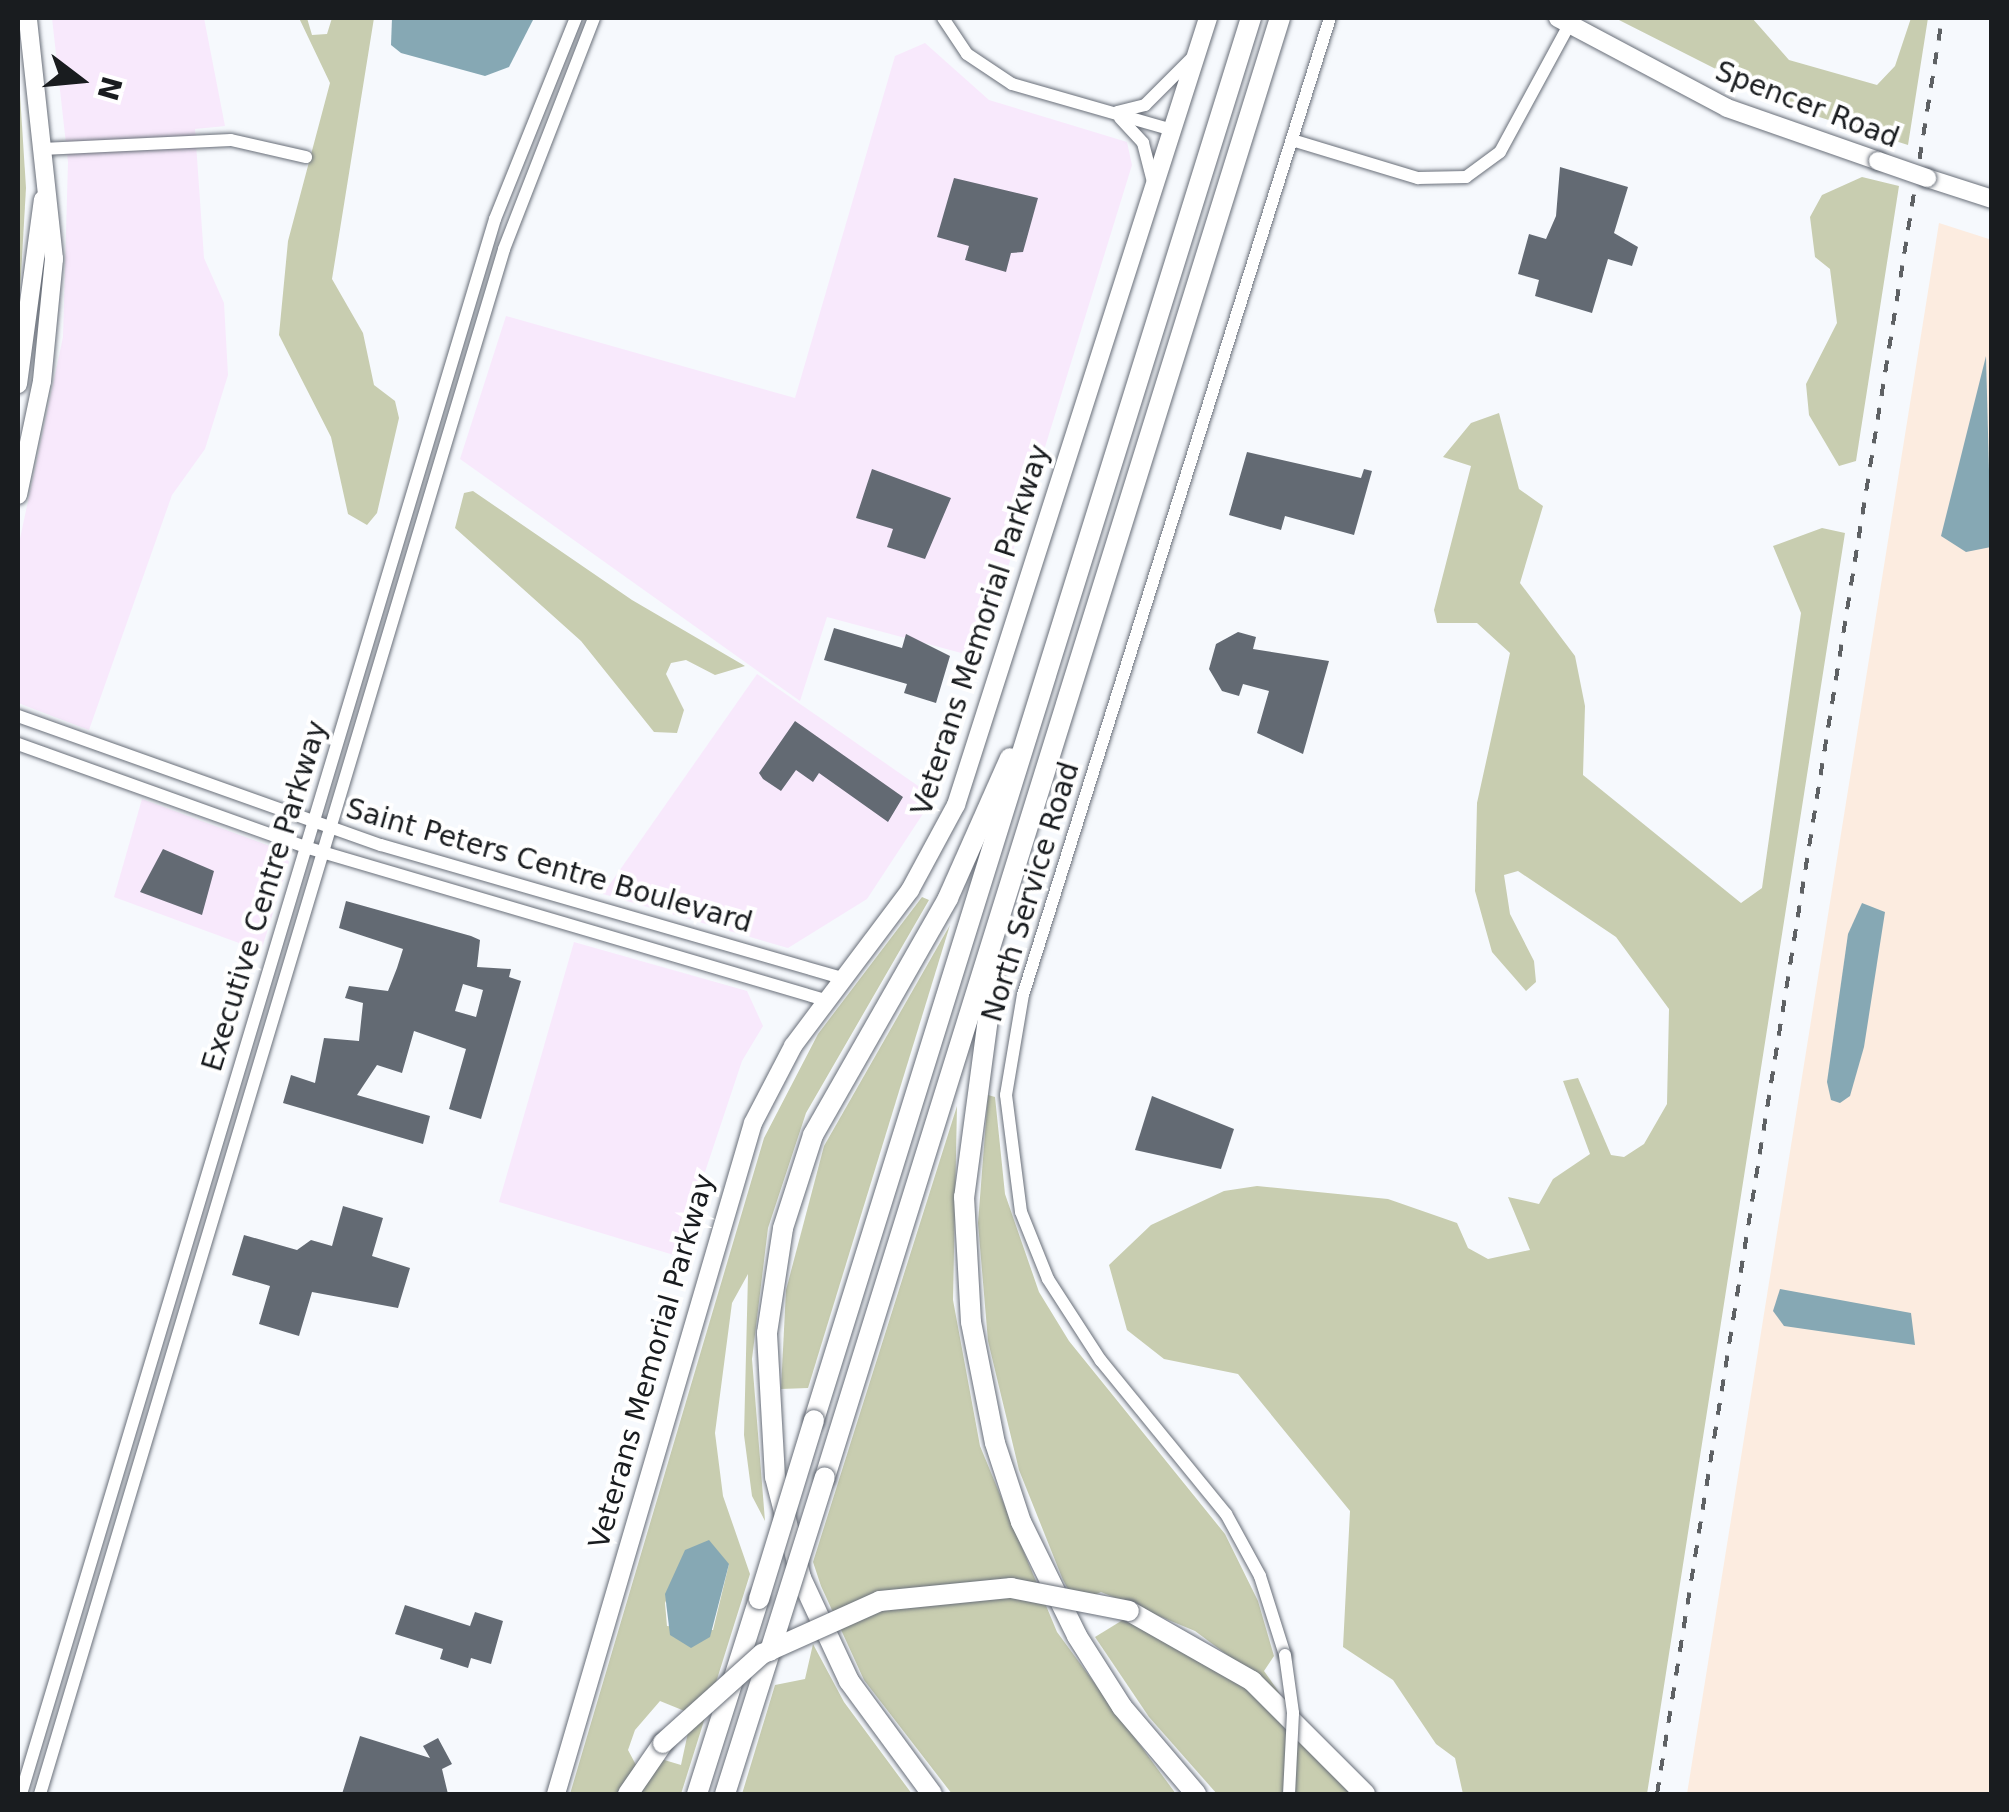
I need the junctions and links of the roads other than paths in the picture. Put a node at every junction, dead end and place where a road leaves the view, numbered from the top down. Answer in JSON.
{"nodes":[{"id":1,"x":28,"y":18,"type":"edge"},
{"id":2,"x":576,"y":18,"type":"edge"},
{"id":3,"x":594,"y":18,"type":"edge"},
{"id":4,"x":943,"y":18,"type":"edge"},
{"id":5,"x":1208,"y":18,"type":"edge"},
{"id":6,"x":1251,"y":18,"type":"edge"},
{"id":7,"x":1280,"y":18,"type":"edge"},
{"id":8,"x":1330,"y":18,"type":"edge"},
{"id":9,"x":1564,"y":20,"type":"edge"},
{"id":10,"x":1198,"y":49,"type":"junction"},
{"id":11,"x":1114,"y":113,"type":"junction"},
{"id":12,"x":1172,"y":130,"type":"junction"},
{"id":13,"x":1292,"y":140,"type":"junction"},
{"id":14,"x":42,"y":150,"type":"junction"},
{"id":15,"x":306,"y":157,"type":"dead end"},
{"id":16,"x":1154,"y":187,"type":"junction"},
{"id":17,"x":45,"y":194,"type":"junction"},
{"id":18,"x":1992,"y":199,"type":"edge"},
{"id":19,"x":18,"y":384,"type":"edge"},
{"id":20,"x":18,"y":495,"type":"edge"},
{"id":21,"x":18,"y":716,"type":"edge"},
{"id":22,"x":1028,"y":726,"type":"junction"},
{"id":23,"x":18,"y":744,"type":"edge"},
{"id":24,"x":312,"y":822,"type":"junction"},
{"id":25,"x":332,"y":828,"type":"junction"},
{"id":26,"x":305,"y":847,"type":"junction"},
{"id":27,"x":324,"y":853,"type":"junction"},
{"id":28,"x":1004,"y":900,"type":"junction"},
{"id":29,"x":842,"y":978,"type":"junction"},
{"id":30,"x":825,"y":1000,"type":"junction"},
{"id":31,"x":21,"y":1794,"type":"edge"},
{"id":32,"x":40,"y":1794,"type":"edge"},
{"id":33,"x":556,"y":1794,"type":"edge"},
{"id":34,"x":628,"y":1794,"type":"edge"},
{"id":35,"x":697,"y":1794,"type":"edge"},
{"id":36,"x":726,"y":1794,"type":"edge"},
{"id":37,"x":932,"y":1794,"type":"edge"},
{"id":38,"x":1196,"y":1794,"type":"edge"},
{"id":39,"x":1289,"y":1794,"type":"edge"},
{"id":40,"x":1365,"y":1794,"type":"edge"}],
"edges":[{"from":1,"to":14,"type":"main road"},
{"from":2,"to":24,"type":"street","name":"Executive Centre Parkway"},
{"from":3,"to":25,"type":"street","name":"Executive Centre Parkway"},
{"from":4,"to":11,"type":"street"},
{"from":5,"to":10,"type":"main road","name":"Veterans Memorial Parkway"},
{"from":6,"to":22,"type":"highway"},
{"from":7,"to":28,"type":"highway"},
{"from":8,"to":13,"type":"street","name":"North Service Road"},
{"from":9,"to":13,"type":"street"},
{"from":9,"to":18,"type":"main road","name":"Spencer Road","bridge":true},
{"from":10,"to":11,"type":"street"},
{"from":10,"to":12,"type":"main road","name":"Veterans Memorial Parkway"},
{"from":11,"to":12,"type":"street"},
{"from":11,"to":16,"type":"street"},
{"from":12,"to":16,"type":"main road","name":"Veterans Memorial Parkway"},
{"from":13,"to":39,"type":"street","name":"North Service Road","bridge":true},
{"from":14,"to":15,"type":"street"},
{"from":14,"to":17,"type":"main road"},
{"from":16,"to":29,"type":"main road","name":"Veterans Memorial Parkway"},
{"from":17,"to":19,"type":"main road"},
{"from":17,"to":20,"type":"main road"},
{"from":21,"to":24,"type":"street","name":"Saint Peters Centre Boulevard"},
{"from":22,"to":35,"type":"highway","bridge":true},
{"from":22,"to":37,"type":"highway"},
{"from":23,"to":26,"type":"street","name":"Saint Peters Centre Boulevard"},
{"from":24,"to":25,"type":"street","name":"Saint Peters Centre Boulevard"},
{"from":24,"to":26,"type":"street","name":"Executive Centre Parkway"},
{"from":25,"to":27,"type":"street","name":"Executive Centre Parkway"},
{"from":25,"to":29,"type":"street","name":"Saint Peters Centre Boulevard"},
{"from":26,"to":27,"type":"street","name":"Saint Peters Centre Boulevard"},
{"from":26,"to":31,"type":"street","name":"Executive Centre Parkway"},
{"from":27,"to":30,"type":"street","name":"Saint Peters Centre Boulevard"},
{"from":27,"to":32,"type":"street","name":"Executive Centre Parkway"},
{"from":28,"to":36,"type":"highway","bridge":true},
{"from":28,"to":38,"type":"highway"},
{"from":29,"to":30,"type":"main road","name":"Veterans Memorial Parkway"},
{"from":30,"to":33,"type":"main road","name":"Veterans Memorial Parkway"},
{"from":34,"to":40,"type":"highway","bridge":true}]}
